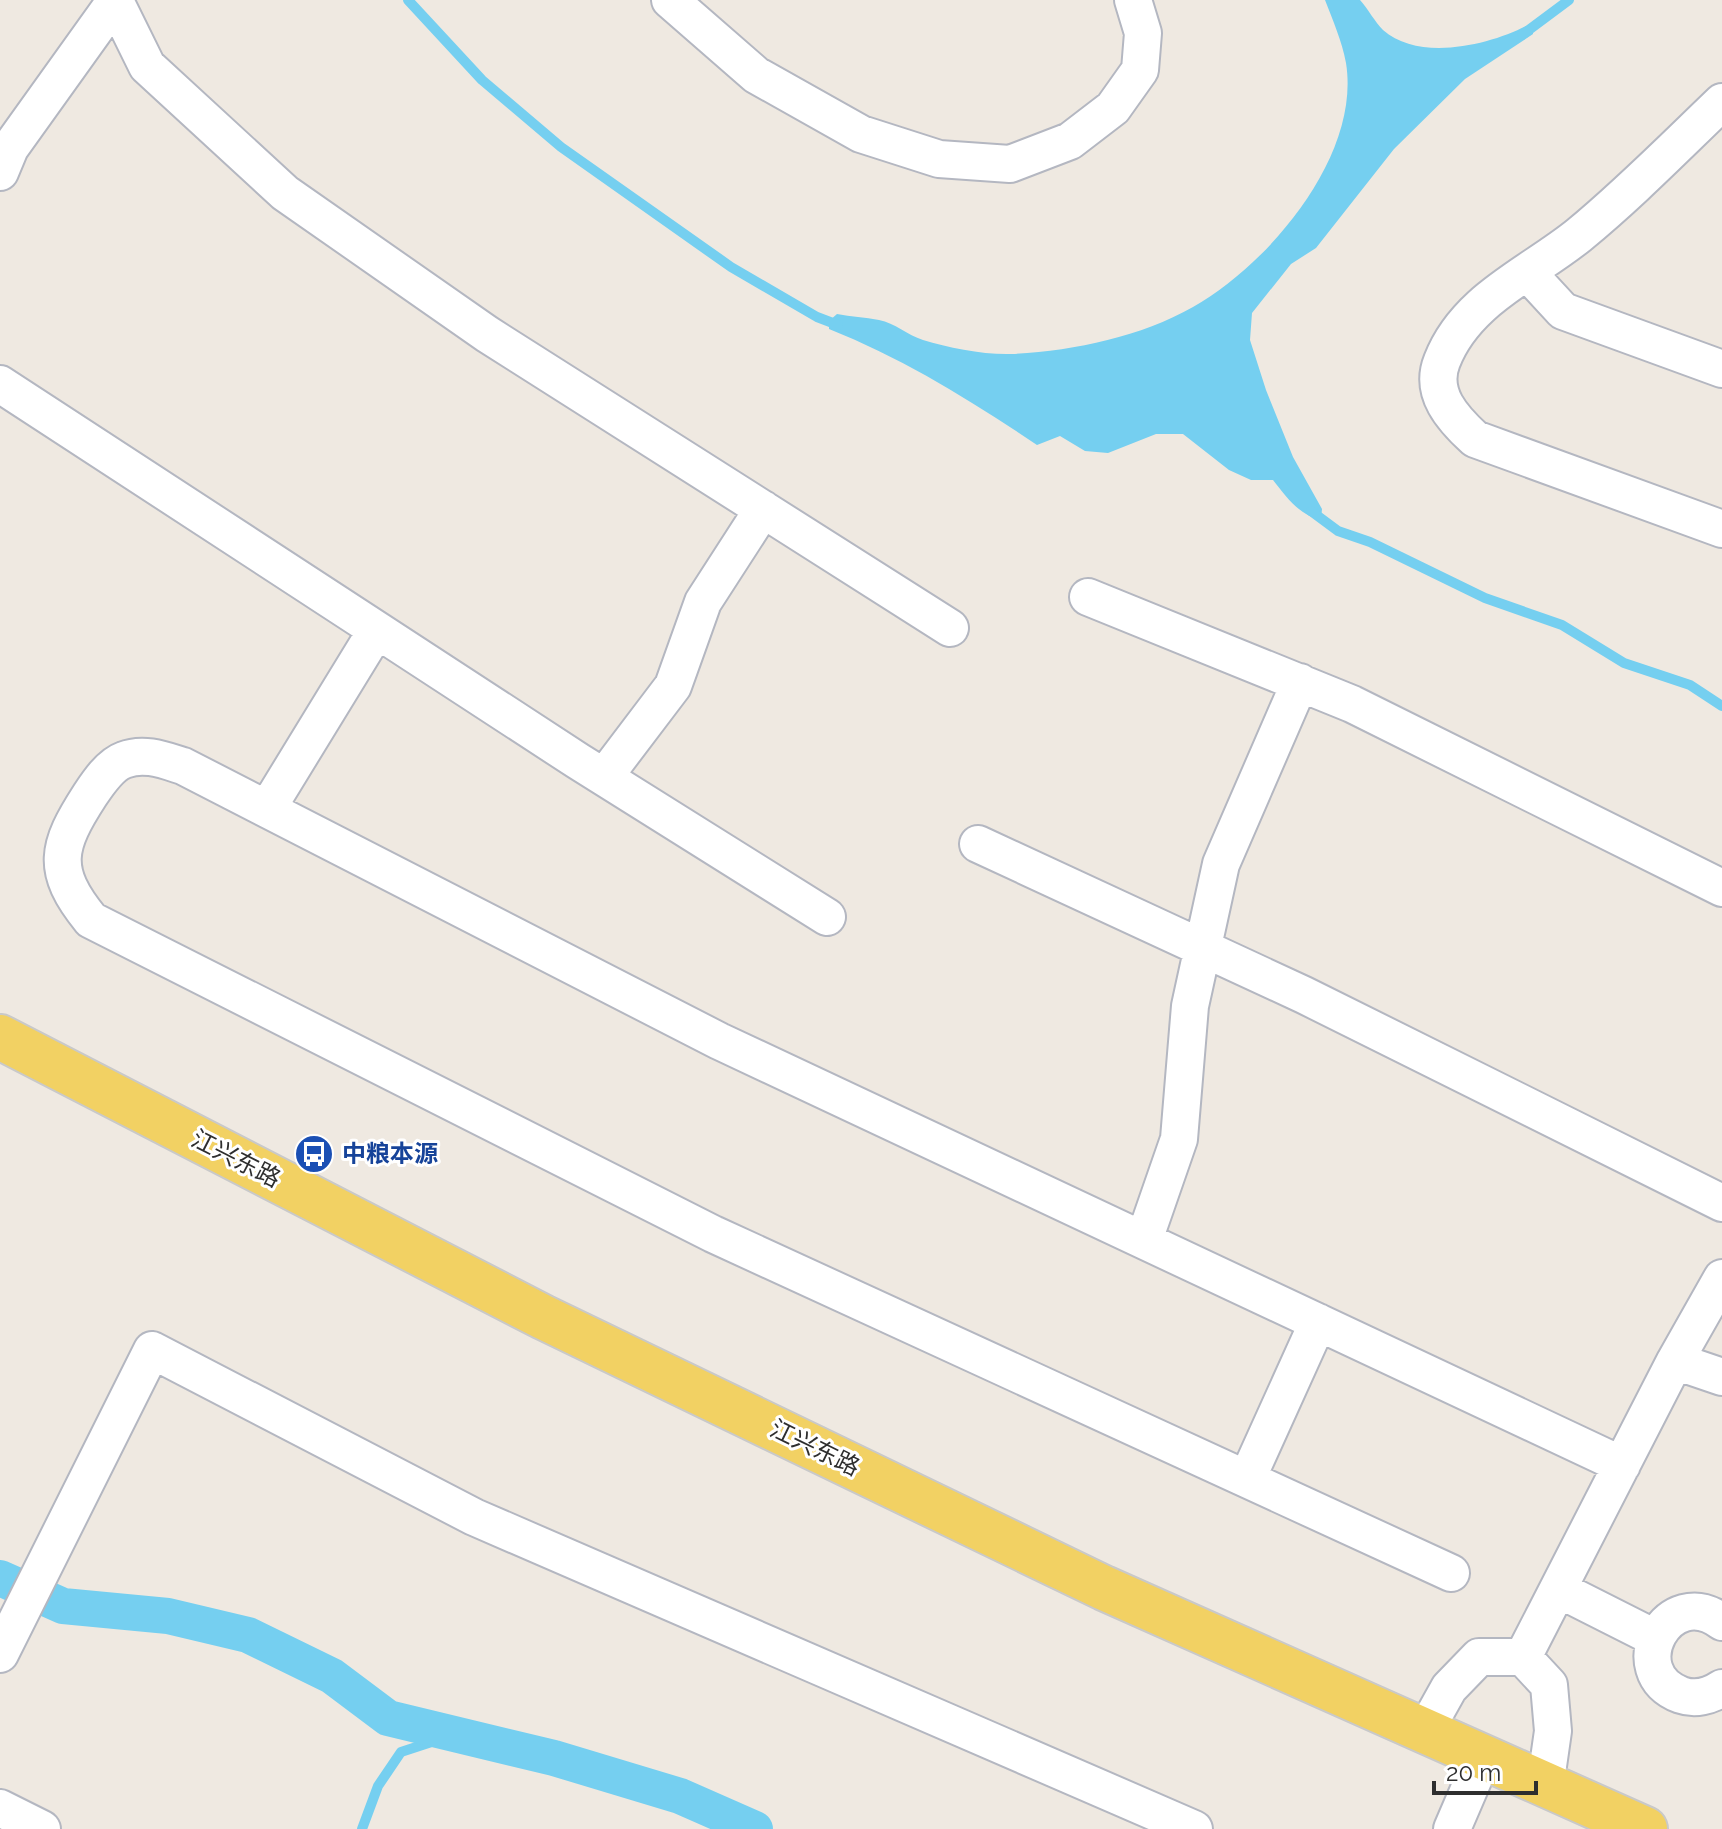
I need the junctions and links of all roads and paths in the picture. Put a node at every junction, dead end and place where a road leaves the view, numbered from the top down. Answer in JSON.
{"nodes":[{"id":1,"x":670,"y":0,"type":"edge"},
{"id":2,"x":1133,"y":0,"type":"edge"},
{"id":3,"x":116,"y":1,"type":"edge"},
{"id":4,"x":1722,"y":102,"type":"edge"},
{"id":5,"x":0,"y":172,"type":"edge"},
{"id":6,"x":1527,"y":272,"type":"junction"},
{"id":7,"x":1722,"y":369,"type":"edge"},
{"id":8,"x":0,"y":384,"type":"edge"},
{"id":9,"x":763,"y":509,"type":"junction"},
{"id":10,"x":1722,"y":529,"type":"edge"},
{"id":11,"x":1088,"y":597,"type":"dead end"},
{"id":12,"x":950,"y":628,"type":"dead end"},
{"id":13,"x":376,"y":631,"type":"junction"},
{"id":14,"x":1300,"y":682,"type":"junction"},
{"id":15,"x":604,"y":777,"type":"junction"},
{"id":16,"x":267,"y":809,"type":"junction"},
{"id":17,"x":978,"y":844,"type":"dead end"},
{"id":18,"x":1722,"y":888,"type":"edge"},
{"id":19,"x":827,"y":917,"type":"dead end"},
{"id":20,"x":1203,"y":948,"type":"junction"},
{"id":21,"x":0,"y":1037,"type":"edge"},
{"id":22,"x":1722,"y":1203,"type":"edge"},
{"id":23,"x":1144,"y":1240,"type":"junction"},
{"id":24,"x":1722,"y":1278,"type":"edge"},
{"id":25,"x":1318,"y":1322,"type":"junction"},
{"id":26,"x":1675,"y":1361,"type":"junction"},
{"id":27,"x":1722,"y":1377,"type":"edge"},
{"id":28,"x":1622,"y":1465,"type":"junction"},
{"id":29,"x":1247,"y":1479,"type":"junction"},
{"id":30,"x":1451,"y":1573,"type":"dead end"},
{"id":31,"x":1558,"y":1589,"type":"junction"},
{"id":32,"x":1720,"y":1612,"type":"edge"},
{"id":33,"x":1655,"y":1638,"type":"junction"},
{"id":34,"x":0,"y":1654,"type":"edge"},
{"id":35,"x":1523,"y":1657,"type":"junction"},
{"id":36,"x":1722,"y":1688,"type":"edge"},
{"id":37,"x":1425,"y":1731,"type":"junction"},
{"id":38,"x":1483,"y":1757,"type":"junction"},
{"id":39,"x":1545,"y":1787,"type":"junction"},
{"id":40,"x":0,"y":1808,"type":"edge"},
{"id":41,"x":42,"y":1829,"type":"edge"},
{"id":42,"x":1194,"y":1829,"type":"edge"},
{"id":43,"x":1452,"y":1829,"type":"edge"},
{"id":44,"x":1645,"y":1829,"type":"edge"}],
"edges":[{"from":1,"to":2,"type":"street"},
{"from":3,"to":5,"type":"street"},
{"from":3,"to":9,"type":"street"},
{"from":4,"to":6,"type":"street"},
{"from":6,"to":7,"type":"street"},
{"from":6,"to":10,"type":"street"},
{"from":8,"to":13,"type":"street"},
{"from":9,"to":12,"type":"street"},
{"from":9,"to":15,"type":"street"},
{"from":11,"to":14,"type":"street"},
{"from":13,"to":15,"type":"street"},
{"from":13,"to":16,"type":"street"},
{"from":14,"to":18,"type":"street"},
{"from":14,"to":20,"type":"street"},
{"from":15,"to":19,"type":"street"},
{"from":16,"to":23,"type":"street"},
{"from":16,"to":29,"type":"street"},
{"from":17,"to":20,"type":"street"},
{"from":20,"to":22,"type":"street"},
{"from":20,"to":23,"type":"street"},
{"from":21,"to":37,"type":"main road","name":"江兴东路"},
{"from":23,"to":25,"type":"street"},
{"from":24,"to":26,"type":"street"},
{"from":25,"to":28,"type":"street"},
{"from":25,"to":29,"type":"street"},
{"from":26,"to":27,"type":"street"},
{"from":26,"to":28,"type":"street"},
{"from":28,"to":31,"type":"street"},
{"from":29,"to":30,"type":"street"},
{"from":31,"to":33,"type":"street"},
{"from":31,"to":35,"type":"street"},
{"from":32,"to":33,"type":"street"},
{"from":33,"to":36,"type":"street"},
{"from":34,"to":42,"type":"street"},
{"from":35,"to":37,"type":"street"},
{"from":35,"to":39,"type":"street"},
{"from":37,"to":38,"type":"main road","name":"江兴东路"},
{"from":38,"to":39,"type":"main road","name":"江兴东路"},
{"from":38,"to":43,"type":"street"},
{"from":39,"to":44,"type":"main road","name":"江兴东路"},
{"from":40,"to":41,"type":"street"}]}
